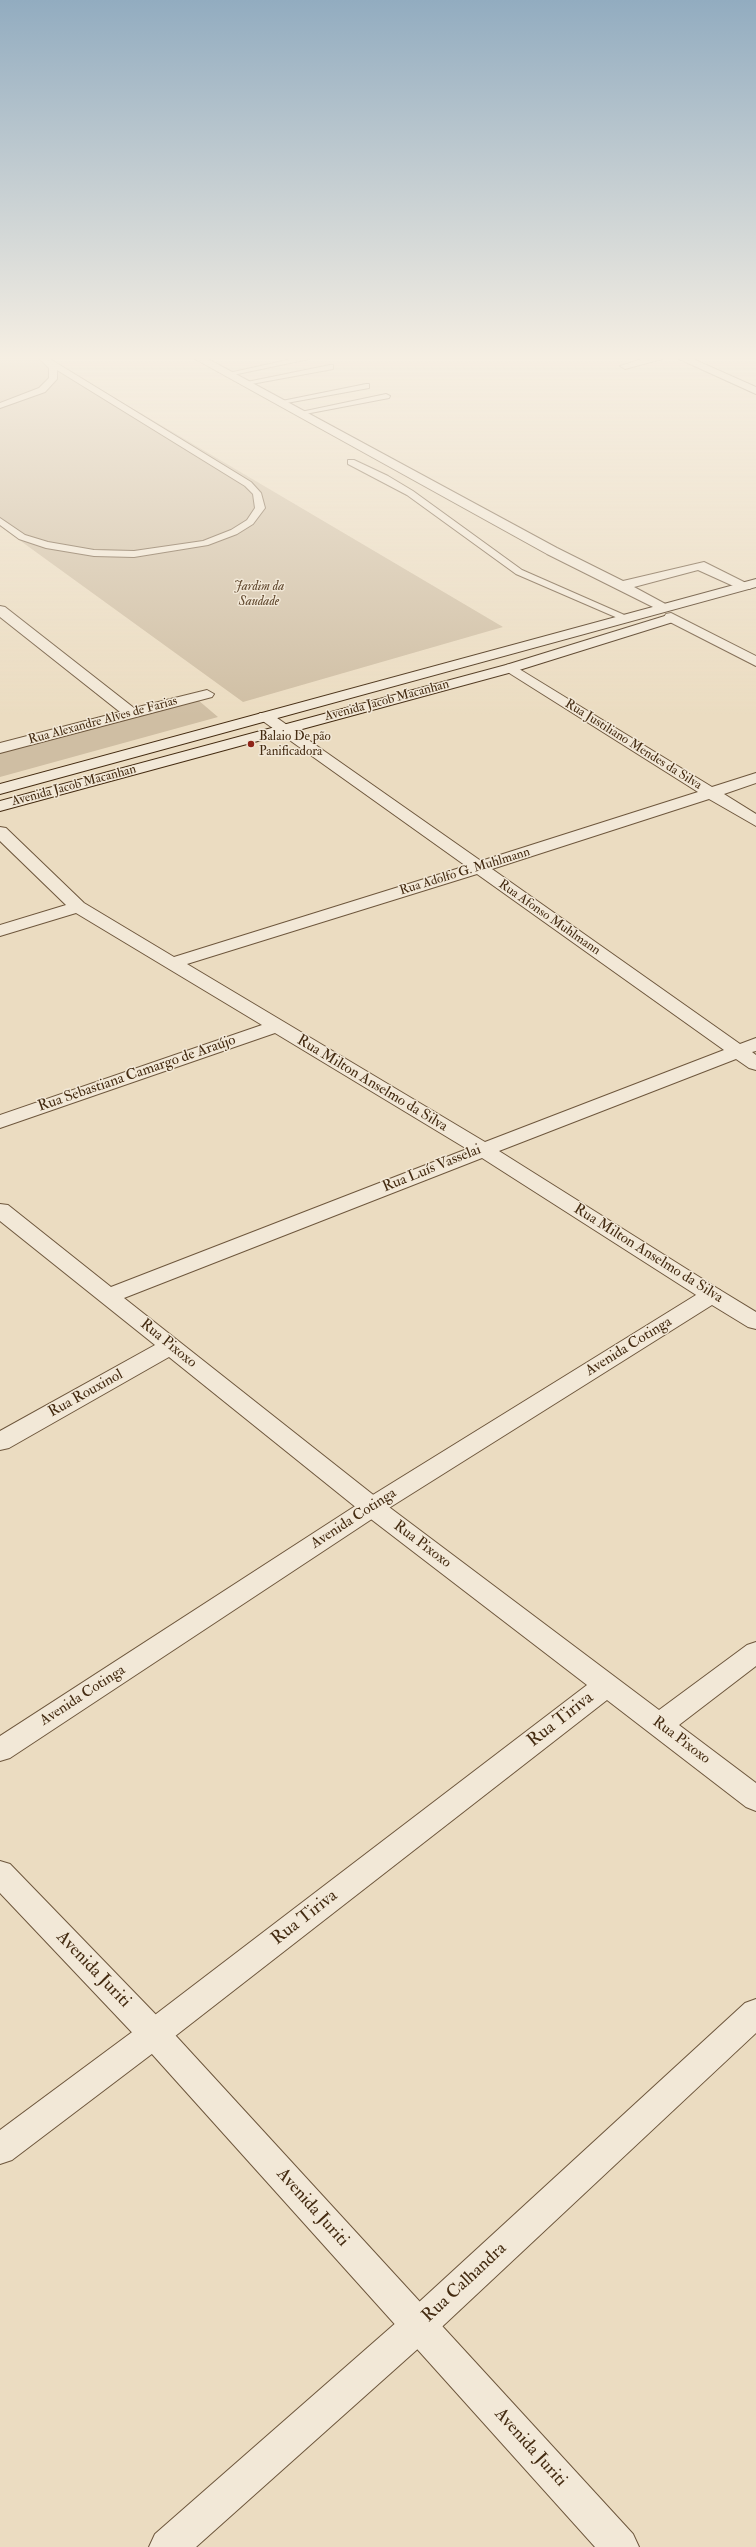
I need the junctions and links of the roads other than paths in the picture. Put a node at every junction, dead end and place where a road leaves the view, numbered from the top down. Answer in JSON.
{"nodes":[{"id":1,"x":238,"y":478,"type":"edge"},
{"id":2,"x":386,"y":478,"type":"edge"},
{"id":3,"x":419,"y":478,"type":"edge"},
{"id":4,"x":0,"y":521,"type":"edge"},
{"id":5,"x":750,"y":584,"type":"edge"},
{"id":6,"x":620,"y":586,"type":"junction"},
{"id":7,"x":0,"y":610,"type":"edge"},
{"id":8,"x":668,"y":612,"type":"junction"},
{"id":9,"x":629,"y":616,"type":"junction"},
{"id":10,"x":756,"y":662,"type":"edge"},
{"id":11,"x":511,"y":668,"type":"junction"},
{"id":12,"x":207,"y":694,"type":"dead end"},
{"id":13,"x":132,"y":714,"type":"junction"},
{"id":14,"x":265,"y":716,"type":"junction"},
{"id":15,"x":285,"y":729,"type":"junction"},
{"id":16,"x":0,"y":748,"type":"edge"},
{"id":17,"x":756,"y":778,"type":"edge"},
{"id":18,"x":0,"y":789,"type":"edge"},
{"id":19,"x":709,"y":794,"type":"junction"},
{"id":20,"x":0,"y":806,"type":"edge"},
{"id":21,"x":756,"y":822,"type":"edge"},
{"id":22,"x":0,"y":832,"type":"edge"},
{"id":23,"x":478,"y":868,"type":"junction"},
{"id":24,"x":78,"y":907,"type":"junction"},
{"id":25,"x":0,"y":931,"type":"edge"},
{"id":26,"x":172,"y":963,"type":"junction"},
{"id":27,"x":274,"y":1026,"type":"junction"},
{"id":28,"x":756,"y":1044,"type":"edge"},
{"id":29,"x":737,"y":1052,"type":"junction"},
{"id":30,"x":756,"y":1064,"type":"edge"},
{"id":31,"x":0,"y":1122,"type":"edge"},
{"id":32,"x":482,"y":1149,"type":"junction"},
{"id":33,"x":3,"y":1216,"type":"edge"},
{"id":34,"x":712,"y":1295,"type":"junction"},
{"id":35,"x":108,"y":1296,"type":"junction"},
{"id":36,"x":756,"y":1322,"type":"edge"},
{"id":37,"x":171,"y":1346,"type":"junction"},
{"id":38,"x":0,"y":1442,"type":"edge"},
{"id":39,"x":372,"y":1507,"type":"junction"},
{"id":40,"x":756,"y":1652,"type":"edge"},
{"id":41,"x":607,"y":1684,"type":"junction"},
{"id":42,"x":660,"y":1725,"type":"junction"},
{"id":43,"x":0,"y":1750,"type":"edge"},
{"id":44,"x":756,"y":1799,"type":"edge"},
{"id":45,"x":0,"y":1873,"type":"edge"},
{"id":46,"x":756,"y":2013,"type":"edge"},
{"id":47,"x":154,"y":2034,"type":"junction"},
{"id":48,"x":0,"y":2149,"type":"edge"},
{"id":49,"x":418,"y":2326,"type":"junction"},
{"id":50,"x":168,"y":2547,"type":"edge"},
{"id":51,"x":620,"y":2547,"type":"edge"}],
"edges":[{"from":1,"to":4,"type":"lane"},
{"from":2,"to":9,"type":"lane"},
{"from":3,"to":6,"type":"street"},
{"from":5,"to":6,"type":"street"},
{"from":5,"to":8,"type":"street","name":"Avenida Jacob Macanhan"},
{"from":6,"to":8,"type":"street"},
{"from":7,"to":13,"type":"street"},
{"from":8,"to":9,"type":"street","name":"Avenida Jacob Macanhan"},
{"from":8,"to":10,"type":"street"},
{"from":8,"to":11,"type":"street","name":"Avenida Jacob Macanhan"},
{"from":9,"to":14,"type":"street","name":"Avenida Jacob Macanhan"},
{"from":11,"to":15,"type":"street","name":"Avenida Jacob Macanhan"},
{"from":11,"to":19,"type":"street","name":"Rua Justiliano Mendes da Silva"},
{"from":12,"to":13,"type":"street","name":"Rua Alexandre Alves de Farias"},
{"from":13,"to":16,"type":"street","name":"Rua Alexandre Alves de Farias"},
{"from":14,"to":15,"type":"street","name":"Rua Afonso Muhlmann"},
{"from":14,"to":18,"type":"street","name":"Avenida Jacob Macanhan"},
{"from":15,"to":20,"type":"street","name":"Avenida Jacob Macanhan"},
{"from":15,"to":23,"type":"street","name":"Rua Afonso Muhlmann"},
{"from":17,"to":19,"type":"street","name":"Rua Adolfo G. Muhlmann"},
{"from":19,"to":21,"type":"street","name":"Rua Justiliano Mendes da Silva"},
{"from":19,"to":23,"type":"street","name":"Rua Adolfo G. Muhlmann"},
{"from":22,"to":24,"type":"street","name":"Rua Milton Anselmo da Silva"},
{"from":23,"to":26,"type":"street","name":"Rua Adolfo G. Muhlmann"},
{"from":23,"to":29,"type":"street","name":"Rua Afonso Muhlmann"},
{"from":24,"to":25,"type":"street"},
{"from":24,"to":26,"type":"street","name":"Rua Milton Anselmo da Silva"},
{"from":26,"to":27,"type":"street","name":"Rua Milton Anselmo da Silva"},
{"from":27,"to":31,"type":"street","name":"Rua Sebastiana Camargo de Araújo"},
{"from":27,"to":32,"type":"street","name":"Rua Milton Anselmo da Silva"},
{"from":28,"to":29,"type":"street","name":"Rua Luís Vasselai"},
{"from":29,"to":30,"type":"street","name":"Rua Afonso Muhlmann"},
{"from":29,"to":32,"type":"street","name":"Rua Luís Vasselai"},
{"from":32,"to":34,"type":"street","name":"Rua Milton Anselmo da Silva"},
{"from":32,"to":35,"type":"street","name":"Rua Luís Vasselai"},
{"from":33,"to":35,"type":"street","name":"Rua Pixoxo"},
{"from":34,"to":36,"type":"street","name":"Rua Milton Anselmo da Silva"},
{"from":34,"to":39,"type":"street","name":"Avenida Cotinga"},
{"from":35,"to":37,"type":"street","name":"Rua Pixoxo"},
{"from":37,"to":38,"type":"street","name":"Rua Rouxinol"},
{"from":37,"to":39,"type":"street","name":"Rua Pixoxo"},
{"from":39,"to":41,"type":"street","name":"Rua Pixoxo"},
{"from":39,"to":43,"type":"street","name":"Avenida Cotinga"},
{"from":40,"to":42,"type":"street"},
{"from":41,"to":42,"type":"street","name":"Rua Pixoxo"},
{"from":41,"to":47,"type":"street","name":"Rua Tiriva"},
{"from":42,"to":44,"type":"street","name":"Rua Pixoxo"},
{"from":45,"to":47,"type":"street","name":"Avenida Juriti"},
{"from":46,"to":49,"type":"street","name":"Rua Calhandra"},
{"from":47,"to":48,"type":"street","name":"Rua Tiriva"},
{"from":47,"to":49,"type":"street","name":"Avenida Juriti"},
{"from":49,"to":50,"type":"street","name":"Rua Calhandra"},
{"from":49,"to":51,"type":"street","name":"Avenida Juriti"}]}
